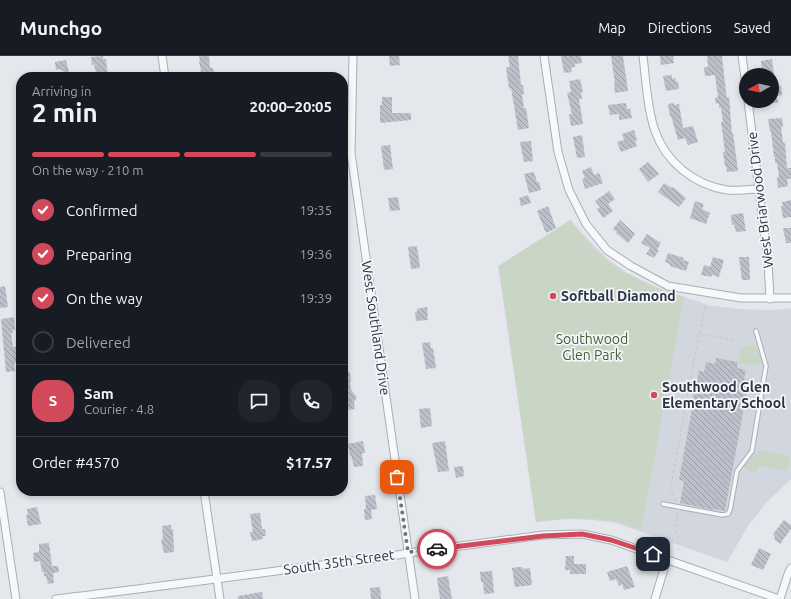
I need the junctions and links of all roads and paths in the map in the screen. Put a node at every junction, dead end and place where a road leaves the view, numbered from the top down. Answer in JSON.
{"nodes":[{"id":1,"x":162,"y":56,"type":"edge"},
{"id":2,"x":353,"y":56,"type":"edge"},
{"id":3,"x":544,"y":56,"type":"edge"},
{"id":4,"x":643,"y":56,"type":"edge"},
{"id":5,"x":742,"y":56,"type":"edge"},
{"id":6,"x":744,"y":68,"type":"edge"},
{"id":7,"x":164,"y":72,"type":"edge"},
{"id":8,"x":749,"y":108,"type":"edge"},
{"id":9,"x":760,"y":189,"type":"junction"},
{"id":10,"x":791,"y":298,"type":"edge"},
{"id":11,"x":770,"y":299,"type":"junction"},
{"id":12,"x":706,"y":303,"type":"dead end"},
{"id":13,"x":756,"y":331,"type":"dead end"},
{"id":14,"x":699,"y":334,"type":"junction"},
{"id":15,"x":739,"y":341,"type":"dead end"},
{"id":16,"x":0,"y":492,"type":"edge"},
{"id":17,"x":205,"y":496,"type":"edge"},
{"id":18,"x":663,"y":504,"type":"dead end"},
{"id":19,"x":680,"y":504,"type":"dead end"},
{"id":20,"x":678,"y":520,"type":"dead end"},
{"id":21,"x":678,"y":550,"type":"dead end"},
{"id":22,"x":408,"y":552,"type":"junction"},
{"id":23,"x":667,"y":559,"type":"junction"},
{"id":24,"x":791,"y":568,"type":"edge"},
{"id":25,"x":217,"y":578,"type":"junction"},
{"id":26,"x":16,"y":599,"type":"edge"},
{"id":27,"x":56,"y":599,"type":"edge"},
{"id":28,"x":220,"y":599,"type":"edge"},
{"id":29,"x":415,"y":599,"type":"edge"},
{"id":30,"x":655,"y":599,"type":"edge"},
{"id":31,"x":780,"y":599,"type":"edge"}],
"edges":[{"from":1,"to":7,"type":"street"},
{"from":2,"to":22,"type":"street","name":"West Southland Drive"},
{"from":3,"to":11,"type":"street"},
{"from":4,"to":9,"type":"street"},
{"from":5,"to":6,"type":"street"},
{"from":8,"to":9,"type":"street","name":"West Briarwood Drive"},
{"from":9,"to":11,"type":"street","name":"West Briarwood Drive"},
{"from":10,"to":11,"type":"street"},
{"from":12,"to":14,"type":"path"},
{"from":13,"to":18,"type":"lane"},
{"from":14,"to":15,"type":"path"},
{"from":14,"to":19,"type":"path"},
{"from":16,"to":26,"type":"street"},
{"from":17,"to":25,"type":"street"},
{"from":20,"to":21,"type":"path"},
{"from":22,"to":23,"type":"street","name":"South 35th Street"},
{"from":22,"to":25,"type":"street","name":"South 35th Street"},
{"from":22,"to":29,"type":"street","name":"West Southland Drive"},
{"from":23,"to":30,"type":"street"},
{"from":23,"to":31,"type":"street","name":"South 35th Street"},
{"from":24,"to":31,"type":"street","name":"South 35th Street"},
{"from":25,"to":27,"type":"street","name":"South 35th Street"},
{"from":25,"to":28,"type":"street"}]}
